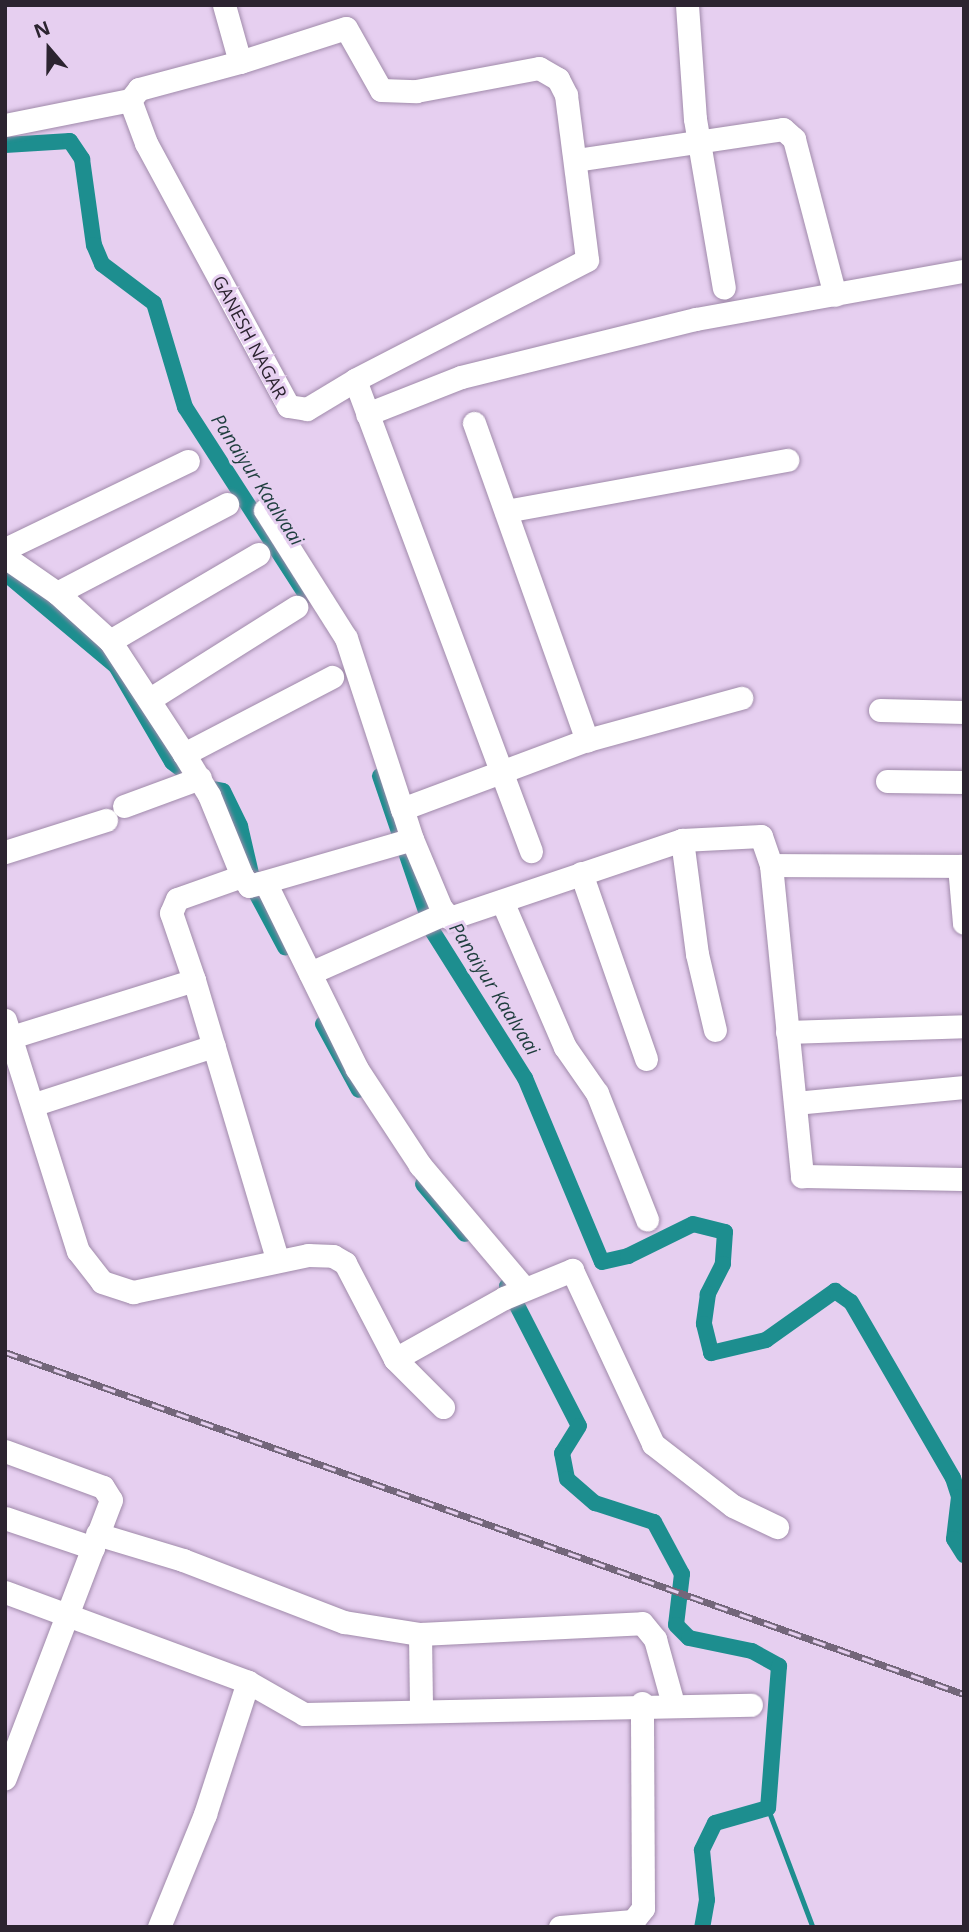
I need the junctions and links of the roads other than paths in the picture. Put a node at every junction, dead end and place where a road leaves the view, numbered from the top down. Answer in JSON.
{"nodes":[{"id":1,"x":224,"y":5,"type":"edge"},
{"id":2,"x":687,"y":5,"type":"edge"},
{"id":3,"x":240,"y":62,"type":"junction"},
{"id":4,"x":130,"y":100,"type":"junction"},
{"id":5,"x":5,"y":125,"type":"edge"},
{"id":6,"x":699,"y":143,"type":"junction"},
{"id":7,"x":576,"y":160,"type":"junction"},
{"id":8,"x":964,"y":271,"type":"edge"},
{"id":9,"x":724,"y":288,"type":"dead end"},
{"id":10,"x":835,"y":295,"type":"junction"},
{"id":11,"x":355,"y":380,"type":"junction"},
{"id":12,"x":367,"y":414,"type":"junction"},
{"id":13,"x":474,"y":423,"type":"dead end"},
{"id":14,"x":787,"y":460,"type":"dead end"},
{"id":15,"x":188,"y":461,"type":"dead end"},
{"id":16,"x":227,"y":504,"type":"dead end"},
{"id":17,"x":265,"y":510,"type":"dead end"},
{"id":18,"x":506,"y":511,"type":"junction"},
{"id":19,"x":5,"y":549,"type":"edge"},
{"id":20,"x":258,"y":554,"type":"dead end"},
{"id":21,"x":5,"y":557,"type":"edge"},
{"id":22,"x":57,"y":593,"type":"junction"},
{"id":23,"x":296,"y":607,"type":"dead end"},
{"id":24,"x":110,"y":641,"type":"junction"},
{"id":25,"x":332,"y":677,"type":"dead end"},
{"id":26,"x":741,"y":698,"type":"dead end"},
{"id":27,"x":150,"y":699,"type":"junction"},
{"id":28,"x":880,"y":710,"type":"dead end"},
{"id":29,"x":964,"y":712,"type":"edge"},
{"id":30,"x":587,"y":740,"type":"junction"},
{"id":31,"x":184,"y":754,"type":"junction"},
{"id":32,"x":500,"y":770,"type":"junction"},
{"id":33,"x":887,"y":781,"type":"dead end"},
{"id":34,"x":964,"y":782,"type":"edge"},
{"id":35,"x":204,"y":785,"type":"junction"},
{"id":36,"x":402,"y":809,"type":"junction"},
{"id":37,"x":682,"y":840,"type":"junction"},
{"id":38,"x":402,"y":843,"type":"junction"},
{"id":39,"x":531,"y":851,"type":"dead end"},
{"id":40,"x":5,"y":852,"type":"edge"},
{"id":41,"x":771,"y":866,"type":"junction"},
{"id":42,"x":961,"y":866,"type":"edge"},
{"id":43,"x":581,"y":873,"type":"junction"},
{"id":44,"x":254,"y":882,"type":"junction"},
{"id":45,"x":502,"y":901,"type":"junction"},
{"id":46,"x":431,"y":919,"type":"junction"},
{"id":47,"x":964,"y":923,"type":"edge"},
{"id":48,"x":310,"y":973,"type":"junction"},
{"id":49,"x":194,"y":981,"type":"junction"},
{"id":50,"x":964,"y":1026,"type":"edge"},
{"id":51,"x":716,"y":1030,"type":"dead end"},
{"id":52,"x":787,"y":1032,"type":"junction"},
{"id":53,"x":7,"y":1033,"type":"edge"},
{"id":54,"x":214,"y":1046,"type":"junction"},
{"id":55,"x":646,"y":1059,"type":"dead end"},
{"id":56,"x":964,"y":1087,"type":"edge"},
{"id":57,"x":795,"y":1103,"type":"junction"},
{"id":58,"x":35,"y":1104,"type":"junction"},
{"id":59,"x":964,"y":1179,"type":"edge"},
{"id":60,"x":647,"y":1219,"type":"dead end"},
{"id":61,"x":278,"y":1261,"type":"junction"},
{"id":62,"x":516,"y":1292,"type":"junction"},
{"id":63,"x":395,"y":1359,"type":"junction"},
{"id":64,"x":443,"y":1406,"type":"dead end"},
{"id":65,"x":5,"y":1451,"type":"edge"},
{"id":66,"x":5,"y":1518,"type":"edge"},
{"id":67,"x":777,"y":1527,"type":"dead end"},
{"id":68,"x":95,"y":1541,"type":"junction"},
{"id":69,"x":5,"y":1592,"type":"edge"},
{"id":70,"x":67,"y":1612,"type":"junction"},
{"id":71,"x":420,"y":1634,"type":"junction"},
{"id":72,"x":248,"y":1682,"type":"junction"},
{"id":73,"x":642,"y":1703,"type":"junction"},
{"id":74,"x":673,"y":1704,"type":"junction"},
{"id":75,"x":751,"y":1705,"type":"dead end"},
{"id":76,"x":421,"y":1710,"type":"junction"},
{"id":77,"x":5,"y":1778,"type":"edge"},
{"id":78,"x":159,"y":1927,"type":"edge"},
{"id":79,"x":560,"y":1927,"type":"edge"}],
"edges":[{"from":1,"to":3,"type":"street"},
{"from":2,"to":6,"type":"street"},
{"from":3,"to":4,"type":"street"},
{"from":3,"to":7,"type":"street"},
{"from":4,"to":5,"type":"street"},
{"from":4,"to":11,"type":"street","name":"GANESH NAGAR"},
{"from":6,"to":7,"type":"street"},
{"from":6,"to":9,"type":"street"},
{"from":6,"to":10,"type":"street"},
{"from":7,"to":11,"type":"street"},
{"from":8,"to":10,"type":"street"},
{"from":10,"to":12,"type":"street"},
{"from":11,"to":12,"type":"street"},
{"from":12,"to":32,"type":"street"},
{"from":13,"to":18,"type":"street"},
{"from":14,"to":18,"type":"street"},
{"from":15,"to":19,"type":"street"},
{"from":16,"to":22,"type":"street"},
{"from":17,"to":36,"type":"street"},
{"from":18,"to":30,"type":"street"},
{"from":20,"to":24,"type":"street"},
{"from":21,"to":22,"type":"street"},
{"from":22,"to":24,"type":"street"},
{"from":23,"to":27,"type":"street"},
{"from":24,"to":27,"type":"street"},
{"from":25,"to":31,"type":"street"},
{"from":26,"to":30,"type":"street"},
{"from":27,"to":31,"type":"street"},
{"from":28,"to":29,"type":"street"},
{"from":30,"to":32,"type":"street"},
{"from":31,"to":35,"type":"street"},
{"from":32,"to":36,"type":"street"},
{"from":32,"to":39,"type":"street"},
{"from":33,"to":34,"type":"street"},
{"from":35,"to":40,"type":"street"},
{"from":35,"to":44,"type":"street"},
{"from":36,"to":38,"type":"street"},
{"from":37,"to":41,"type":"street"},
{"from":37,"to":43,"type":"street"},
{"from":37,"to":51,"type":"street"},
{"from":38,"to":44,"type":"street"},
{"from":38,"to":46,"type":"street"},
{"from":41,"to":42,"type":"street"},
{"from":41,"to":52,"type":"street"},
{"from":42,"to":47,"type":"street"},
{"from":43,"to":45,"type":"street"},
{"from":43,"to":55,"type":"street"},
{"from":44,"to":48,"type":"street"},
{"from":44,"to":49,"type":"street"},
{"from":45,"to":46,"type":"street"},
{"from":45,"to":60,"type":"street"},
{"from":46,"to":48,"type":"street"},
{"from":48,"to":62,"type":"street"},
{"from":49,"to":53,"type":"street"},
{"from":49,"to":54,"type":"street"},
{"from":50,"to":52,"type":"street"},
{"from":52,"to":57,"type":"street"},
{"from":53,"to":58,"type":"street"},
{"from":54,"to":58,"type":"street"},
{"from":54,"to":61,"type":"street"},
{"from":56,"to":57,"type":"street"},
{"from":57,"to":59,"type":"street"},
{"from":58,"to":61,"type":"street"},
{"from":61,"to":63,"type":"street"},
{"from":62,"to":63,"type":"street"},
{"from":62,"to":67,"type":"street"},
{"from":63,"to":64,"type":"street"},
{"from":65,"to":68,"type":"street"},
{"from":66,"to":68,"type":"street"},
{"from":68,"to":70,"type":"street"},
{"from":68,"to":71,"type":"street"},
{"from":69,"to":70,"type":"street"},
{"from":70,"to":72,"type":"street"},
{"from":70,"to":77,"type":"street"},
{"from":71,"to":74,"type":"street"},
{"from":71,"to":76,"type":"street"},
{"from":72,"to":76,"type":"street"},
{"from":72,"to":78,"type":"street"},
{"from":73,"to":74,"type":"street"},
{"from":73,"to":76,"type":"street"},
{"from":73,"to":79,"type":"street"},
{"from":74,"to":75,"type":"street"}]}
